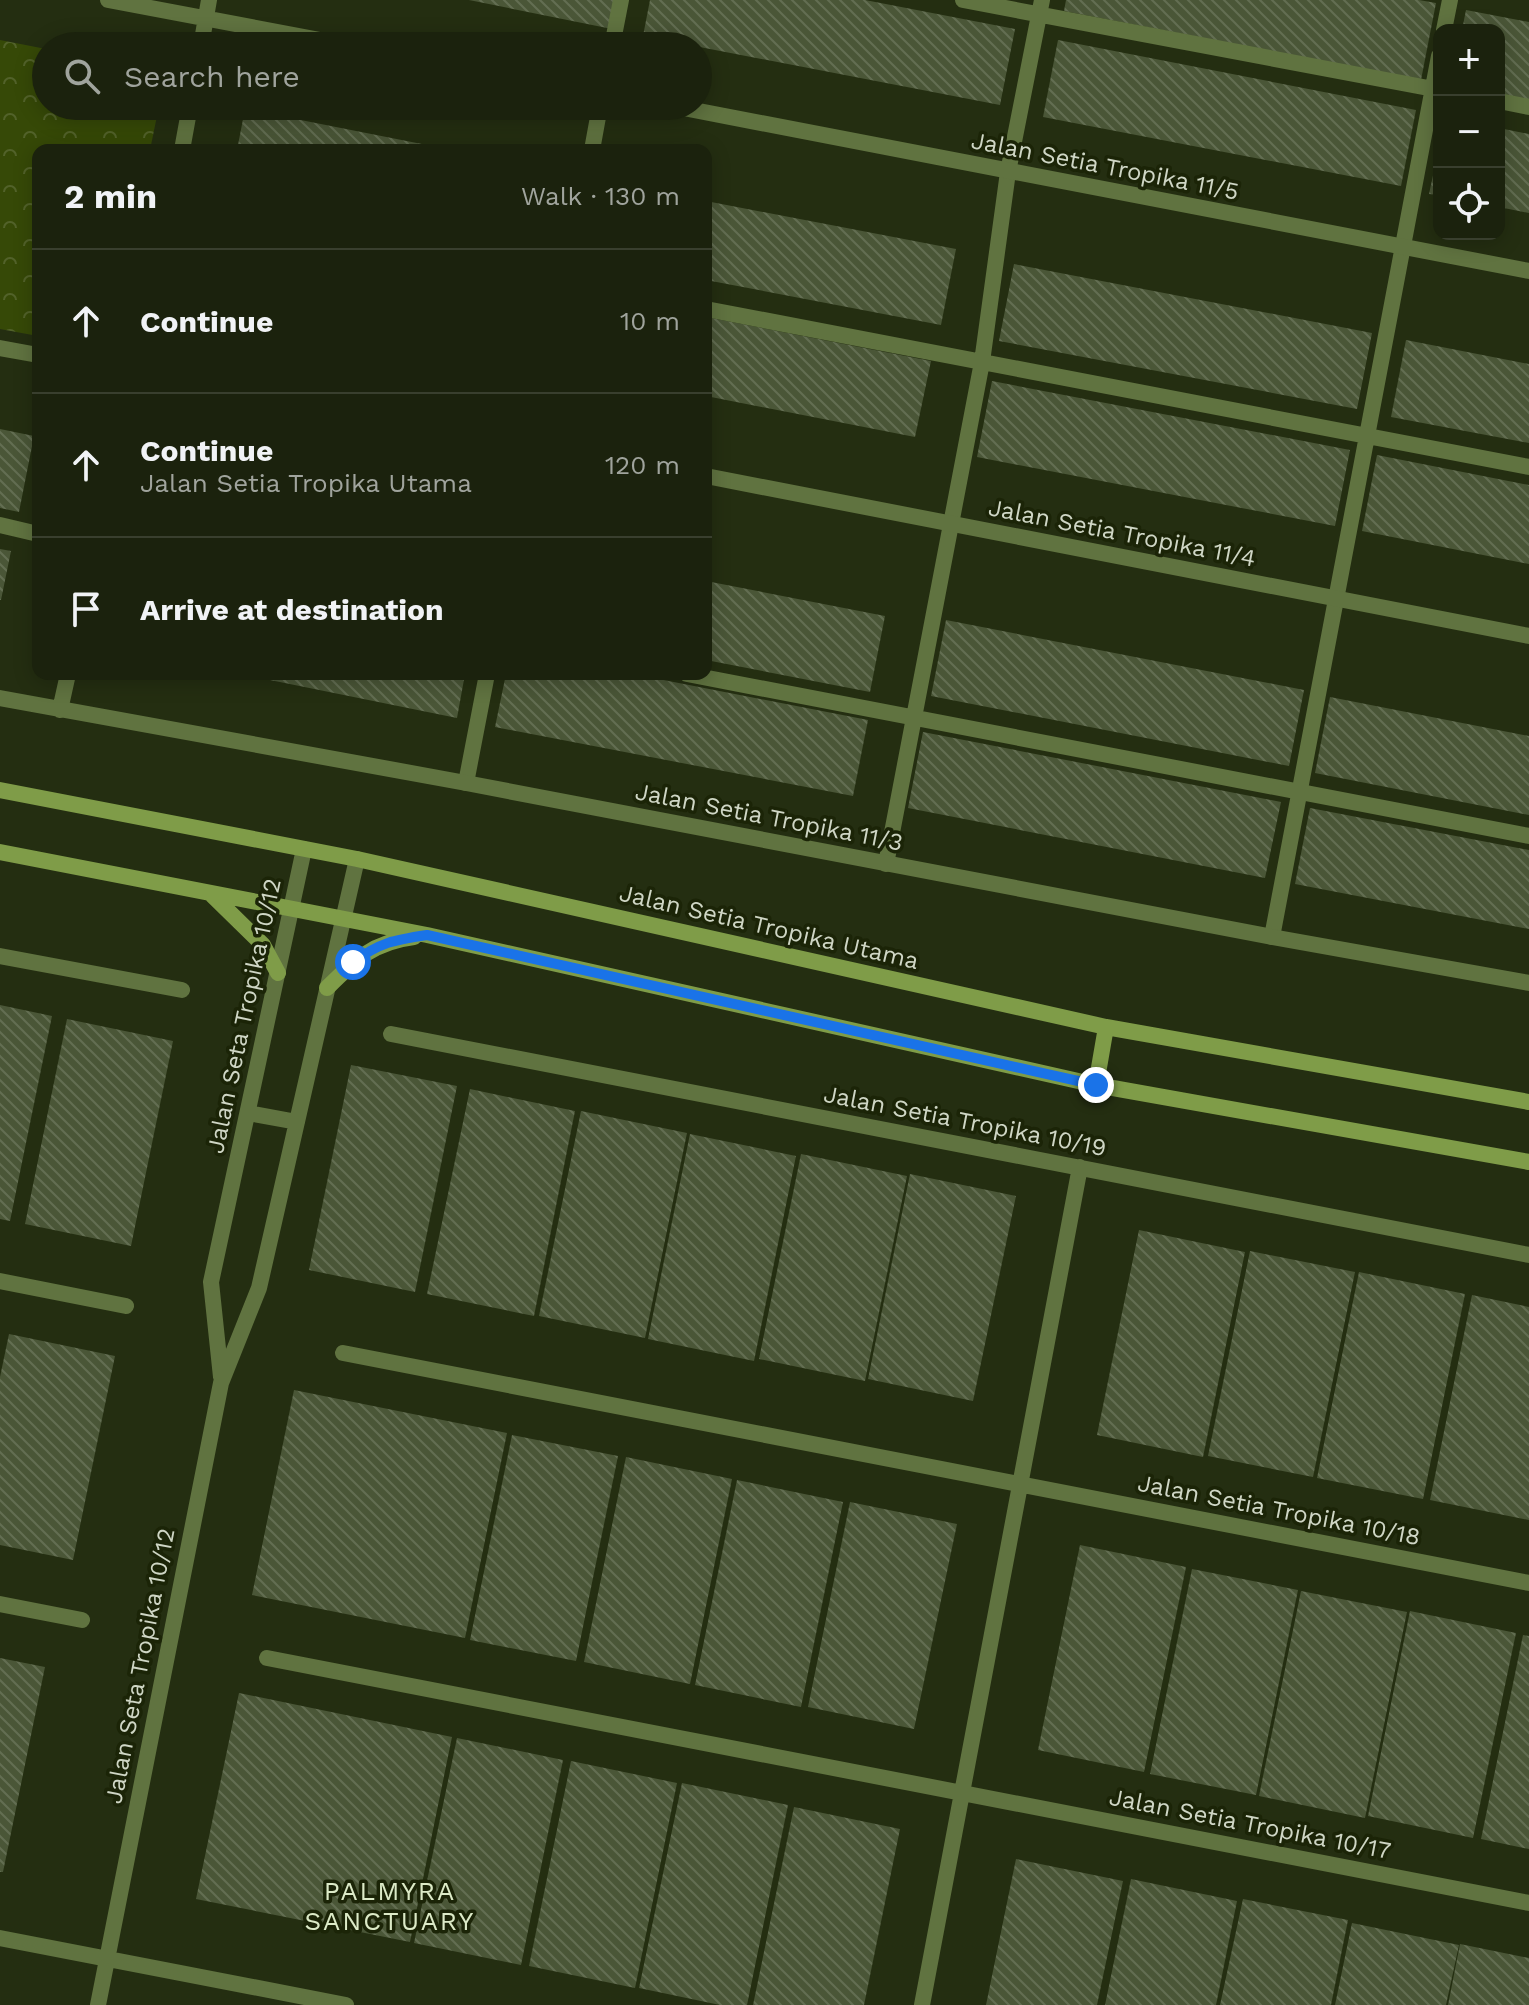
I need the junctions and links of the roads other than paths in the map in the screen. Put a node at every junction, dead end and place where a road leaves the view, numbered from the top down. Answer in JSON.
{"nodes":[{"id":1,"x":108,"y":0,"type":"edge"},
{"id":2,"x":209,"y":0,"type":"edge"},
{"id":3,"x":621,"y":0,"type":"edge"},
{"id":4,"x":963,"y":0,"type":"edge"},
{"id":5,"x":1450,"y":0,"type":"edge"},
{"id":6,"x":1041,"y":7,"type":"edge"},
{"id":7,"x":206,"y":19,"type":"junction"},
{"id":8,"x":1445,"y":24,"type":"edge"},
{"id":9,"x":204,"y":32,"type":"edge"},
{"id":10,"x":276,"y":32,"type":"edge"},
{"id":11,"x":615,"y":32,"type":"edge"},
{"id":12,"x":1433,"y":88,"type":"edge"},
{"id":13,"x":1435,"y":96,"type":"edge"},
{"id":14,"x":1505,"y":102,"type":"edge"},
{"id":15,"x":1529,"y":107,"type":"edge"},
{"id":16,"x":712,"y":114,"type":"edge"},
{"id":17,"x":187,"y":120,"type":"edge"},
{"id":18,"x":597,"y":120,"type":"edge"},
{"id":19,"x":183,"y":144,"type":"edge"},
{"id":20,"x":593,"y":144,"type":"edge"},
{"id":21,"x":1008,"y":172,"type":"junction"},
{"id":22,"x":1402,"y":248,"type":"junction"},
{"id":23,"x":1529,"y":271,"type":"edge"},
{"id":24,"x":712,"y":310,"type":"edge"},
{"id":25,"x":0,"y":348,"type":"edge"},
{"id":26,"x":32,"y":354,"type":"edge"},
{"id":27,"x":982,"y":362,"type":"junction"},
{"id":28,"x":1368,"y":436,"type":"junction"},
{"id":29,"x":1529,"y":467,"type":"edge"},
{"id":30,"x":712,"y":477,"type":"edge"},
{"id":31,"x":0,"y":525,"type":"edge"},
{"id":32,"x":952,"y":525,"type":"junction"},
{"id":33,"x":32,"y":533,"type":"edge"},
{"id":34,"x":1338,"y":599,"type":"junction"},
{"id":35,"x":1529,"y":636,"type":"edge"},
{"id":36,"x":712,"y":679,"type":"edge"},
{"id":37,"x":67,"y":680,"type":"edge"},
{"id":38,"x":486,"y":680,"type":"edge"},
{"id":39,"x":0,"y":698,"type":"edge"},
{"id":40,"x":60,"y":710,"type":"junction"},
{"id":41,"x":913,"y":718,"type":"junction"},
{"id":42,"x":466,"y":783,"type":"junction"},
{"id":43,"x":0,"y":790,"type":"edge"},
{"id":44,"x":1299,"y":792,"type":"junction"},
{"id":45,"x":1529,"y":836,"type":"edge"},
{"id":46,"x":304,"y":849,"type":"junction"},
{"id":47,"x":0,"y":852,"type":"edge"},
{"id":48,"x":357,"y":859,"type":"junction"},
{"id":49,"x":886,"y":864,"type":"junction"},
{"id":50,"x":210,"y":893,"type":"junction"},
{"id":51,"x":291,"y":909,"type":"junction"},
{"id":52,"x":343,"y":919,"type":"junction"},
{"id":53,"x":427,"y":935,"type":"junction"},
{"id":54,"x":1272,"y":937,"type":"junction"},
{"id":55,"x":0,"y":956,"type":"edge"},
{"id":56,"x":278,"y":973,"type":"junction"},
{"id":57,"x":1529,"y":983,"type":"edge"},
{"id":58,"x":327,"y":988,"type":"junction"},
{"id":59,"x":182,"y":990,"type":"dead end"},
{"id":60,"x":1106,"y":1027,"type":"junction"},
{"id":61,"x":391,"y":1034,"type":"dead end"},
{"id":62,"x":1096,"y":1085,"type":"junction"},
{"id":63,"x":1529,"y":1102,"type":"edge"},
{"id":64,"x":248,"y":1113,"type":"junction"},
{"id":65,"x":297,"y":1122,"type":"junction"},
{"id":66,"x":1529,"y":1162,"type":"edge"},
{"id":67,"x":1080,"y":1167,"type":"junction"},
{"id":68,"x":1529,"y":1255,"type":"edge"},
{"id":69,"x":0,"y":1281,"type":"edge"},
{"id":70,"x":126,"y":1306,"type":"dead end"},
{"id":71,"x":343,"y":1353,"type":"dead end"},
{"id":72,"x":221,"y":1383,"type":"junction"},
{"id":73,"x":1021,"y":1484,"type":"junction"},
{"id":74,"x":1529,"y":1583,"type":"edge"},
{"id":75,"x":0,"y":1604,"type":"edge"},
{"id":76,"x":82,"y":1620,"type":"dead end"},
{"id":77,"x":267,"y":1658,"type":"dead end"},
{"id":78,"x":962,"y":1792,"type":"junction"},
{"id":79,"x":1529,"y":1903,"type":"edge"},
{"id":80,"x":0,"y":1938,"type":"edge"},
{"id":81,"x":107,"y":1958,"type":"junction"},
{"id":82,"x":98,"y":2005,"type":"edge"},
{"id":83,"x":346,"y":2005,"type":"edge"},
{"id":84,"x":922,"y":2005,"type":"edge"}],
"edges":[{"from":1,"to":7,"type":"street"},
{"from":2,"to":7,"type":"street"},
{"from":3,"to":11,"type":"street"},
{"from":4,"to":6,"type":"street"},
{"from":5,"to":8,"type":"street"},
{"from":6,"to":12,"type":"street"},
{"from":6,"to":21,"type":"street"},
{"from":7,"to":9,"type":"street"},
{"from":7,"to":10,"type":"street"},
{"from":13,"to":22,"type":"street"},
{"from":14,"to":15,"type":"street"},
{"from":16,"to":21,"type":"street","name":"Jalan Setia Tropika 11/5"},
{"from":17,"to":19,"type":"street"},
{"from":18,"to":20,"type":"street"},
{"from":21,"to":22,"type":"street","name":"Jalan Setia Tropika 11/5"},
{"from":21,"to":27,"type":"street"},
{"from":22,"to":23,"type":"street","name":"Jalan Setia Tropika 11/5"},
{"from":22,"to":28,"type":"street"},
{"from":24,"to":27,"type":"street"},
{"from":25,"to":26,"type":"street"},
{"from":27,"to":28,"type":"street"},
{"from":27,"to":32,"type":"street"},
{"from":28,"to":29,"type":"street"},
{"from":28,"to":34,"type":"street"},
{"from":30,"to":32,"type":"street","name":"Jalan Setia Tropika 11/4"},
{"from":31,"to":33,"type":"street"},
{"from":32,"to":34,"type":"street","name":"Jalan Setia Tropika 11/4"},
{"from":32,"to":41,"type":"street"},
{"from":34,"to":35,"type":"street","name":"Jalan Setia Tropika 11/4"},
{"from":34,"to":44,"type":"street"},
{"from":36,"to":41,"type":"street"},
{"from":37,"to":40,"type":"street"},
{"from":38,"to":42,"type":"street"},
{"from":39,"to":40,"type":"street","name":"Jalan Setia Tropika 11/3"},
{"from":40,"to":42,"type":"street","name":"Jalan Setia Tropika 11/3"},
{"from":41,"to":44,"type":"street"},
{"from":41,"to":49,"type":"street"},
{"from":42,"to":49,"type":"street","name":"Jalan Setia Tropika 11/3"},
{"from":43,"to":46,"type":"main road","name":"Jalan Setia Tropika Utama"},
{"from":44,"to":45,"type":"street"},
{"from":44,"to":54,"type":"street"},
{"from":46,"to":48,"type":"main road","name":"Jalan Setia Tropika Utama"},
{"from":46,"to":51,"type":"street","name":"Jalan Seta Tropika 10/12"},
{"from":47,"to":50,"type":"main road"},
{"from":48,"to":52,"type":"street","name":"Jalan Seta Tropika 10/12"},
{"from":48,"to":60,"type":"main road","name":"Jalan Setia Tropika Utama"},
{"from":49,"to":54,"type":"street","name":"Jalan Setia Tropika 11/3"},
{"from":50,"to":51,"type":"main road"},
{"from":50,"to":56,"type":"main road"},
{"from":51,"to":52,"type":"main road"},
{"from":51,"to":56,"type":"street","name":"Jalan Seta Tropika 10/12"},
{"from":52,"to":53,"type":"main road"},
{"from":52,"to":58,"type":"street","name":"Jalan Seta Tropika 10/12"},
{"from":53,"to":58,"type":"main road"},
{"from":53,"to":62,"type":"main road"},
{"from":54,"to":57,"type":"street","name":"Jalan Setia Tropika 11/3"},
{"from":55,"to":59,"type":"street"},
{"from":56,"to":64,"type":"street","name":"Jalan Seta Tropika 10/12"},
{"from":58,"to":65,"type":"street","name":"Jalan Seta Tropika 10/12"},
{"from":60,"to":62,"type":"main road"},
{"from":60,"to":63,"type":"main road","name":"Jalan Setia Tropika Utama"},
{"from":61,"to":67,"type":"street","name":"Jalan Setia Tropika 10/19"},
{"from":62,"to":66,"type":"main road"},
{"from":64,"to":65,"type":"street"},
{"from":64,"to":72,"type":"street","name":"Jalan Seta Tropika 10/12"},
{"from":65,"to":72,"type":"street","name":"Jalan Seta Tropika 10/12"},
{"from":67,"to":68,"type":"street","name":"Jalan Setia Tropika 10/19"},
{"from":67,"to":73,"type":"street"},
{"from":69,"to":70,"type":"street"},
{"from":71,"to":73,"type":"street","name":"Jalan Setia Tropika 10/18"},
{"from":72,"to":81,"type":"street","name":"Jalan Seta Tropika 10/12"},
{"from":73,"to":74,"type":"street","name":"Jalan Setia Tropika 10/18"},
{"from":73,"to":78,"type":"street"},
{"from":75,"to":76,"type":"street"},
{"from":77,"to":78,"type":"street","name":"Jalan Setia Tropika 10/17"},
{"from":78,"to":79,"type":"street","name":"Jalan Setia Tropika 10/17"},
{"from":78,"to":84,"type":"street"},
{"from":80,"to":81,"type":"street"},
{"from":81,"to":82,"type":"street","name":"Jalan Seta Tropika 10/12"},
{"from":81,"to":83,"type":"street"}]}
